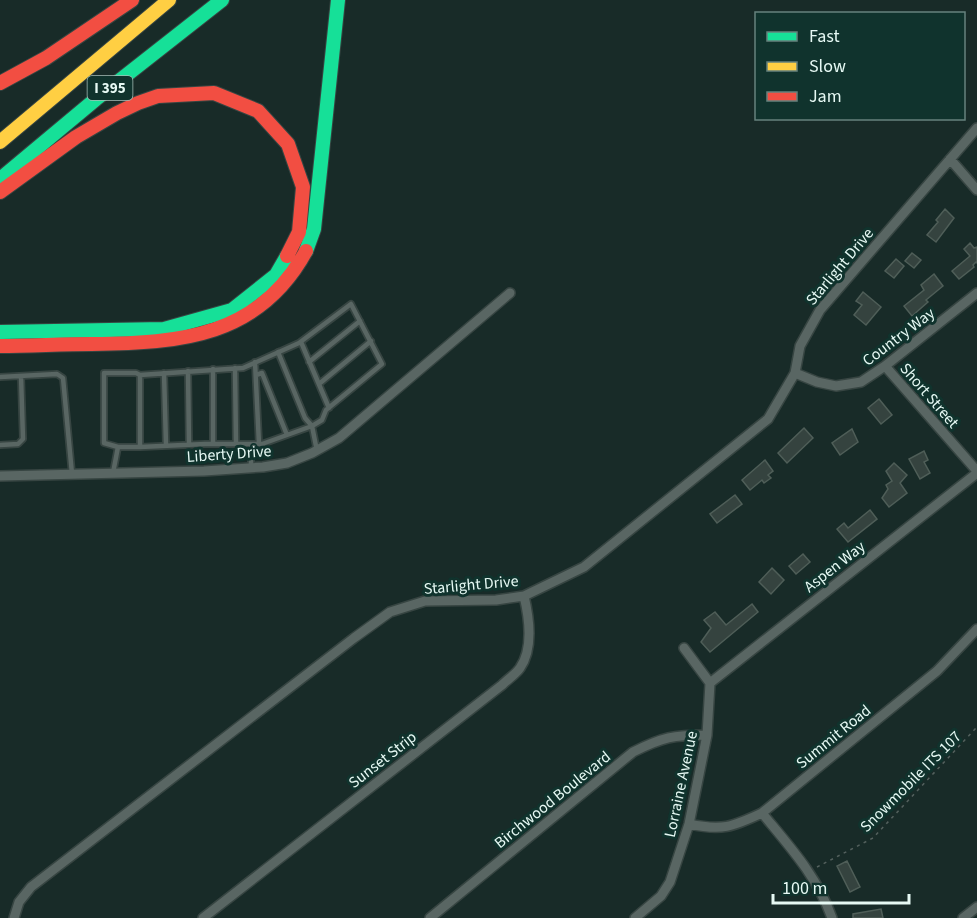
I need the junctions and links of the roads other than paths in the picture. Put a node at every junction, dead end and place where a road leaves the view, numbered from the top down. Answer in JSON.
{"nodes":[{"id":1,"x":132,"y":0,"type":"edge"},
{"id":2,"x":169,"y":0,"type":"edge"},
{"id":3,"x":222,"y":0,"type":"edge"},
{"id":4,"x":338,"y":0,"type":"edge"},
{"id":5,"x":0,"y":83,"type":"edge"},
{"id":6,"x":976,"y":128,"type":"edge"},
{"id":7,"x":0,"y":142,"type":"edge"},
{"id":8,"x":950,"y":159,"type":"junction"},
{"id":9,"x":0,"y":179,"type":"edge"},
{"id":10,"x":977,"y":190,"type":"edge"},
{"id":11,"x":0,"y":192,"type":"edge"},
{"id":12,"x":510,"y":293,"type":"dead end"},
{"id":13,"x":977,"y":293,"type":"edge"},
{"id":14,"x":360,"y":321,"type":"junction"},
{"id":15,"x":0,"y":332,"type":"edge"},
{"id":16,"x":370,"y":341,"type":"junction"},
{"id":17,"x":301,"y":342,"type":"junction"},
{"id":18,"x":0,"y":346,"type":"edge"},
{"id":19,"x":278,"y":352,"type":"junction"},
{"id":20,"x":255,"y":362,"type":"junction"},
{"id":21,"x":309,"y":362,"type":"junction"},
{"id":22,"x":885,"y":366,"type":"junction"},
{"id":23,"x":235,"y":368,"type":"junction"},
{"id":24,"x":213,"y":369,"type":"junction"},
{"id":25,"x":188,"y":370,"type":"junction"},
{"id":26,"x":164,"y":373,"type":"junction"},
{"id":27,"x":795,"y":373,"type":"junction"},
{"id":28,"x":140,"y":375,"type":"junction"},
{"id":29,"x":256,"y":375,"type":"junction"},
{"id":30,"x":21,"y":376,"type":"junction"},
{"id":31,"x":0,"y":377,"type":"edge"},
{"id":32,"x":319,"y":384,"type":"junction"},
{"id":33,"x":329,"y":408,"type":"junction"},
{"id":34,"x":312,"y":426,"type":"junction"},
{"id":35,"x":287,"y":435,"type":"junction"},
{"id":36,"x":189,"y":444,"type":"junction"},
{"id":37,"x":213,"y":444,"type":"junction"},
{"id":38,"x":236,"y":444,"type":"junction"},
{"id":39,"x":251,"y":444,"type":"junction"},
{"id":40,"x":259,"y":444,"type":"junction"},
{"id":41,"x":0,"y":445,"type":"edge"},
{"id":42,"x":166,"y":446,"type":"junction"},
{"id":43,"x":118,"y":447,"type":"junction"},
{"id":44,"x":140,"y":447,"type":"junction"},
{"id":45,"x":317,"y":450,"type":"junction"},
{"id":46,"x":251,"y":468,"type":"junction"},
{"id":47,"x":977,"y":472,"type":"edge"},
{"id":48,"x":113,"y":473,"type":"junction"},
{"id":49,"x":72,"y":474,"type":"junction"},
{"id":50,"x":0,"y":476,"type":"edge"},
{"id":51,"x":524,"y":596,"type":"junction"},
{"id":52,"x":977,"y":629,"type":"edge"},
{"id":53,"x":684,"y":648,"type":"dead end"},
{"id":54,"x":710,"y":683,"type":"junction"},
{"id":55,"x":707,"y":735,"type":"junction"},
{"id":56,"x":762,"y":813,"type":"junction"},
{"id":57,"x":689,"y":824,"type":"junction"},
{"id":58,"x":977,"y":907,"type":"edge"},
{"id":59,"x":14,"y":918,"type":"edge"},
{"id":60,"x":203,"y":918,"type":"edge"},
{"id":61,"x":430,"y":918,"type":"edge"},
{"id":62,"x":635,"y":918,"type":"edge"},
{"id":63,"x":832,"y":918,"type":"edge"},
{"id":64,"x":963,"y":918,"type":"edge"}],
"edges":[{"from":1,"to":5,"type":"highway"},
{"from":2,"to":7,"type":"highway","number":"I 395"},
{"from":3,"to":9,"type":"highway","number":"I 395"},
{"from":4,"to":18,"type":"highway"},
{"from":6,"to":8,"type":"street","name":"Starlight Drive"},
{"from":8,"to":10,"type":"street"},
{"from":8,"to":27,"type":"street","name":"Starlight Drive"},
{"from":11,"to":15,"type":"highway"},
{"from":12,"to":45,"type":"street","name":"Liberty Drive"},
{"from":13,"to":22,"type":"street","name":"Country Way"},
{"from":14,"to":16,"type":"lane"},
{"from":14,"to":17,"type":"lane"},
{"from":14,"to":21,"type":"lane"},
{"from":16,"to":32,"type":"lane"},
{"from":16,"to":33,"type":"lane"},
{"from":17,"to":19,"type":"lane"},
{"from":17,"to":21,"type":"lane"},
{"from":19,"to":20,"type":"lane"},
{"from":19,"to":34,"type":"lane"},
{"from":20,"to":23,"type":"lane"},
{"from":20,"to":29,"type":"lane"},
{"from":21,"to":32,"type":"lane"},
{"from":22,"to":27,"type":"street","name":"Country Way"},
{"from":22,"to":47,"type":"street","name":"Short Street"},
{"from":23,"to":24,"type":"lane"},
{"from":23,"to":38,"type":"lane"},
{"from":24,"to":25,"type":"lane"},
{"from":24,"to":37,"type":"lane"},
{"from":25,"to":26,"type":"lane"},
{"from":25,"to":36,"type":"lane"},
{"from":26,"to":28,"type":"lane"},
{"from":26,"to":42,"type":"lane"},
{"from":27,"to":51,"type":"street","name":"Starlight Drive"},
{"from":28,"to":43,"type":"lane"},
{"from":28,"to":44,"type":"lane"},
{"from":29,"to":35,"type":"lane"},
{"from":29,"to":40,"type":"lane"},
{"from":30,"to":31,"type":"lane"},
{"from":30,"to":41,"type":"lane"},
{"from":30,"to":49,"type":"lane"},
{"from":32,"to":33,"type":"lane"},
{"from":33,"to":34,"type":"lane"},
{"from":34,"to":35,"type":"lane"},
{"from":34,"to":45,"type":"lane"},
{"from":35,"to":40,"type":"lane"},
{"from":36,"to":37,"type":"lane"},
{"from":36,"to":42,"type":"lane"},
{"from":37,"to":38,"type":"lane"},
{"from":38,"to":39,"type":"lane"},
{"from":39,"to":40,"type":"lane"},
{"from":39,"to":46,"type":"lane"},
{"from":42,"to":44,"type":"lane"},
{"from":43,"to":44,"type":"lane"},
{"from":43,"to":48,"type":"lane"},
{"from":45,"to":46,"type":"street","name":"Liberty Drive"},
{"from":46,"to":48,"type":"street","name":"Liberty Drive"},
{"from":47,"to":54,"type":"street","name":"Aspen Way"},
{"from":48,"to":49,"type":"street","name":"Liberty Drive"},
{"from":49,"to":50,"type":"street","name":"Liberty Drive"},
{"from":51,"to":59,"type":"street","name":"Starlight Drive"},
{"from":51,"to":60,"type":"street","name":"Sunset Strip"},
{"from":52,"to":56,"type":"street","name":"Summit Road"},
{"from":53,"to":54,"type":"street"},
{"from":54,"to":55,"type":"street","name":"Lorraine Avenue"},
{"from":55,"to":57,"type":"street","name":"Lorraine Avenue"},
{"from":55,"to":61,"type":"street","name":"Birchwood Boulevard"},
{"from":56,"to":57,"type":"street","name":"Summit Road"},
{"from":56,"to":63,"type":"street"},
{"from":57,"to":62,"type":"street","name":"Lorraine Avenue"},
{"from":58,"to":64,"type":"street"}]}
